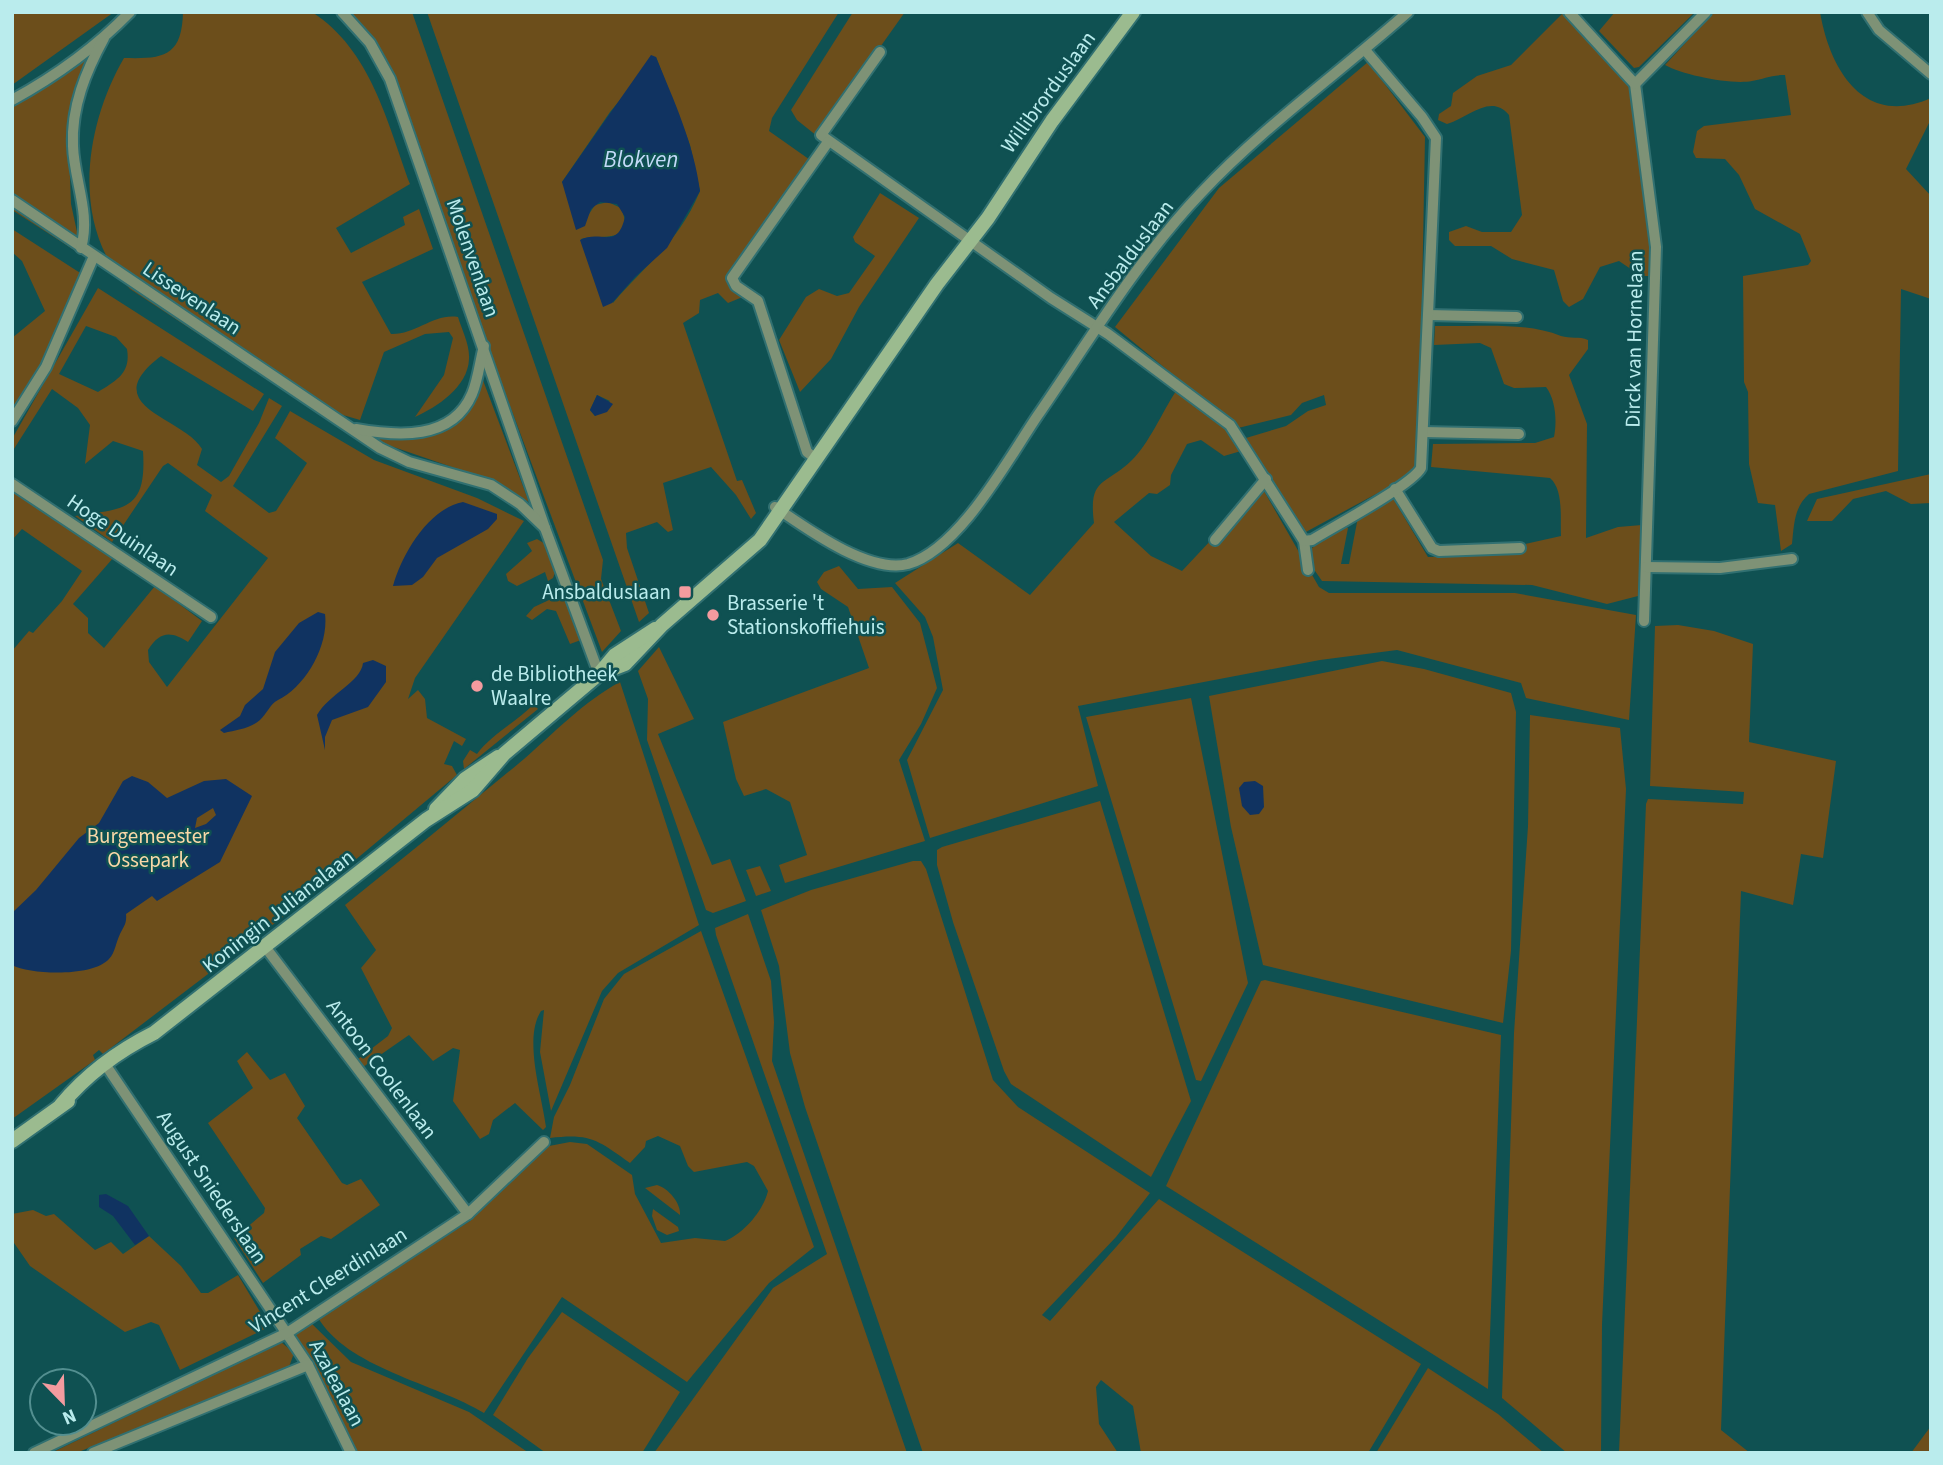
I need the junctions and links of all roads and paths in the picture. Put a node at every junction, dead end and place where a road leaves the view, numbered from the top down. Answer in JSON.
{"nodes":[{"id":1,"x":130,"y":12,"type":"edge"},
{"id":2,"x":342,"y":12,"type":"edge"},
{"id":3,"x":1133,"y":12,"type":"edge"},
{"id":4,"x":1408,"y":12,"type":"edge"},
{"id":5,"x":1569,"y":12,"type":"edge"},
{"id":6,"x":1706,"y":12,"type":"edge"},
{"id":7,"x":1867,"y":12,"type":"edge"},
{"id":8,"x":104,"y":38,"type":"junction"},
{"id":9,"x":1365,"y":50,"type":"junction"},
{"id":10,"x":880,"y":52,"type":"dead end"},
{"id":11,"x":1931,"y":74,"type":"edge"},
{"id":12,"x":1635,"y":84,"type":"junction"},
{"id":13,"x":12,"y":100,"type":"edge"},
{"id":14,"x":828,"y":142,"type":"junction"},
{"id":15,"x":12,"y":200,"type":"edge"},
{"id":16,"x":969,"y":239,"type":"junction"},
{"id":17,"x":81,"y":247,"type":"junction"},
{"id":18,"x":94,"y":256,"type":"junction"},
{"id":19,"x":1428,"y":315,"type":"junction"},
{"id":20,"x":1517,"y":317,"type":"dead end"},
{"id":21,"x":1098,"y":328,"type":"junction"},
{"id":22,"x":484,"y":346,"type":"junction"},
{"id":23,"x":12,"y":421,"type":"edge"},
{"id":24,"x":350,"y":428,"type":"junction"},
{"id":25,"x":1423,"y":432,"type":"junction"},
{"id":26,"x":1519,"y":434,"type":"dead end"},
{"id":27,"x":815,"y":458,"type":"junction"},
{"id":28,"x":1266,"y":479,"type":"junction"},
{"id":29,"x":12,"y":484,"type":"edge"},
{"id":30,"x":1395,"y":489,"type":"junction"},
{"id":31,"x":778,"y":509,"type":"junction"},
{"id":32,"x":545,"y":528,"type":"junction"},
{"id":33,"x":1214,"y":540,"type":"dead end"},
{"id":34,"x":1304,"y":541,"type":"junction"},
{"id":35,"x":1520,"y":548,"type":"dead end"},
{"id":36,"x":1792,"y":559,"type":"dead end"},
{"id":37,"x":1646,"y":568,"type":"junction"},
{"id":38,"x":1308,"y":570,"type":"dead end"},
{"id":39,"x":211,"y":617,"type":"dead end"},
{"id":40,"x":1644,"y":621,"type":"dead end"},
{"id":41,"x":599,"y":674,"type":"junction"},
{"id":42,"x":266,"y":948,"type":"junction"},
{"id":43,"x":108,"y":1068,"type":"junction"},
{"id":44,"x":12,"y":1141,"type":"edge"},
{"id":45,"x":544,"y":1142,"type":"dead end"},
{"id":46,"x":468,"y":1214,"type":"junction"},
{"id":47,"x":287,"y":1332,"type":"junction"},
{"id":48,"x":308,"y":1365,"type":"junction"},
{"id":49,"x":34,"y":1453,"type":"edge"},
{"id":50,"x":93,"y":1453,"type":"edge"},
{"id":51,"x":351,"y":1453,"type":"edge"}],
"edges":[{"from":1,"to":8,"type":"street"},
{"from":2,"to":22,"type":"street","name":"Molenvenlaan"},
{"from":3,"to":16,"type":"main road","name":"Willibrorduslaan"},
{"from":4,"to":9,"type":"street","name":"Ansbalduslaan"},
{"from":5,"to":12,"type":"street"},
{"from":6,"to":12,"type":"street"},
{"from":7,"to":11,"type":"street"},
{"from":8,"to":13,"type":"street"},
{"from":8,"to":17,"type":"street"},
{"from":9,"to":19,"type":"street"},
{"from":9,"to":21,"type":"street","name":"Ansbalduslaan"},
{"from":10,"to":14,"type":"street"},
{"from":12,"to":37,"type":"street","name":"Dirck van Hornelaan"},
{"from":14,"to":16,"type":"street"},
{"from":14,"to":27,"type":"street"},
{"from":15,"to":17,"type":"street","name":"Lissevenlaan"},
{"from":16,"to":21,"type":"street"},
{"from":16,"to":27,"type":"main road","name":"Willibrorduslaan"},
{"from":17,"to":18,"type":"street","name":"Lissevenlaan"},
{"from":18,"to":23,"type":"street"},
{"from":18,"to":24,"type":"street","name":"Lissevenlaan"},
{"from":19,"to":20,"type":"street"},
{"from":19,"to":25,"type":"street"},
{"from":21,"to":28,"type":"street"},
{"from":21,"to":31,"type":"street","name":"Ansbalduslaan"},
{"from":22,"to":24,"type":"street","name":"Lissevenlaan"},
{"from":22,"to":32,"type":"street","name":"Molenvenlaan"},
{"from":24,"to":32,"type":"street","name":"Lissevenlaan"},
{"from":25,"to":26,"type":"street"},
{"from":25,"to":30,"type":"street"},
{"from":27,"to":31,"type":"main road","name":"Willibrorduslaan"},
{"from":28,"to":33,"type":"street"},
{"from":28,"to":34,"type":"street"},
{"from":29,"to":39,"type":"street","name":"Hoge Duinlaan"},
{"from":30,"to":34,"type":"street"},
{"from":30,"to":35,"type":"street"},
{"from":31,"to":41,"type":"main road","name":"Willibrorduslaan"},
{"from":32,"to":41,"type":"street","name":"Lissevenlaan"},
{"from":34,"to":38,"type":"street"},
{"from":36,"to":37,"type":"street"},
{"from":37,"to":40,"type":"street","name":"Dirck van Hornelaan"},
{"from":41,"to":42,"type":"main road","name":"Koningin Julianalaan"},
{"from":42,"to":43,"type":"main road","name":"Koningin Julianalaan"},
{"from":42,"to":46,"type":"street","name":"Antoon Coolenlaan"},
{"from":43,"to":44,"type":"main road","name":"Koningin Julianalaan"},
{"from":43,"to":47,"type":"street","name":"August Sniederslaan"},
{"from":45,"to":46,"type":"street","name":"Vincent Cleerdinlaan"},
{"from":46,"to":47,"type":"street","name":"Vincent Cleerdinlaan"},
{"from":47,"to":48,"type":"street","name":"Azalealaan"},
{"from":47,"to":49,"type":"street","name":"Vincent Cleerdinlaan"},
{"from":48,"to":50,"type":"street"},
{"from":48,"to":51,"type":"street","name":"Azalealaan"}]}
